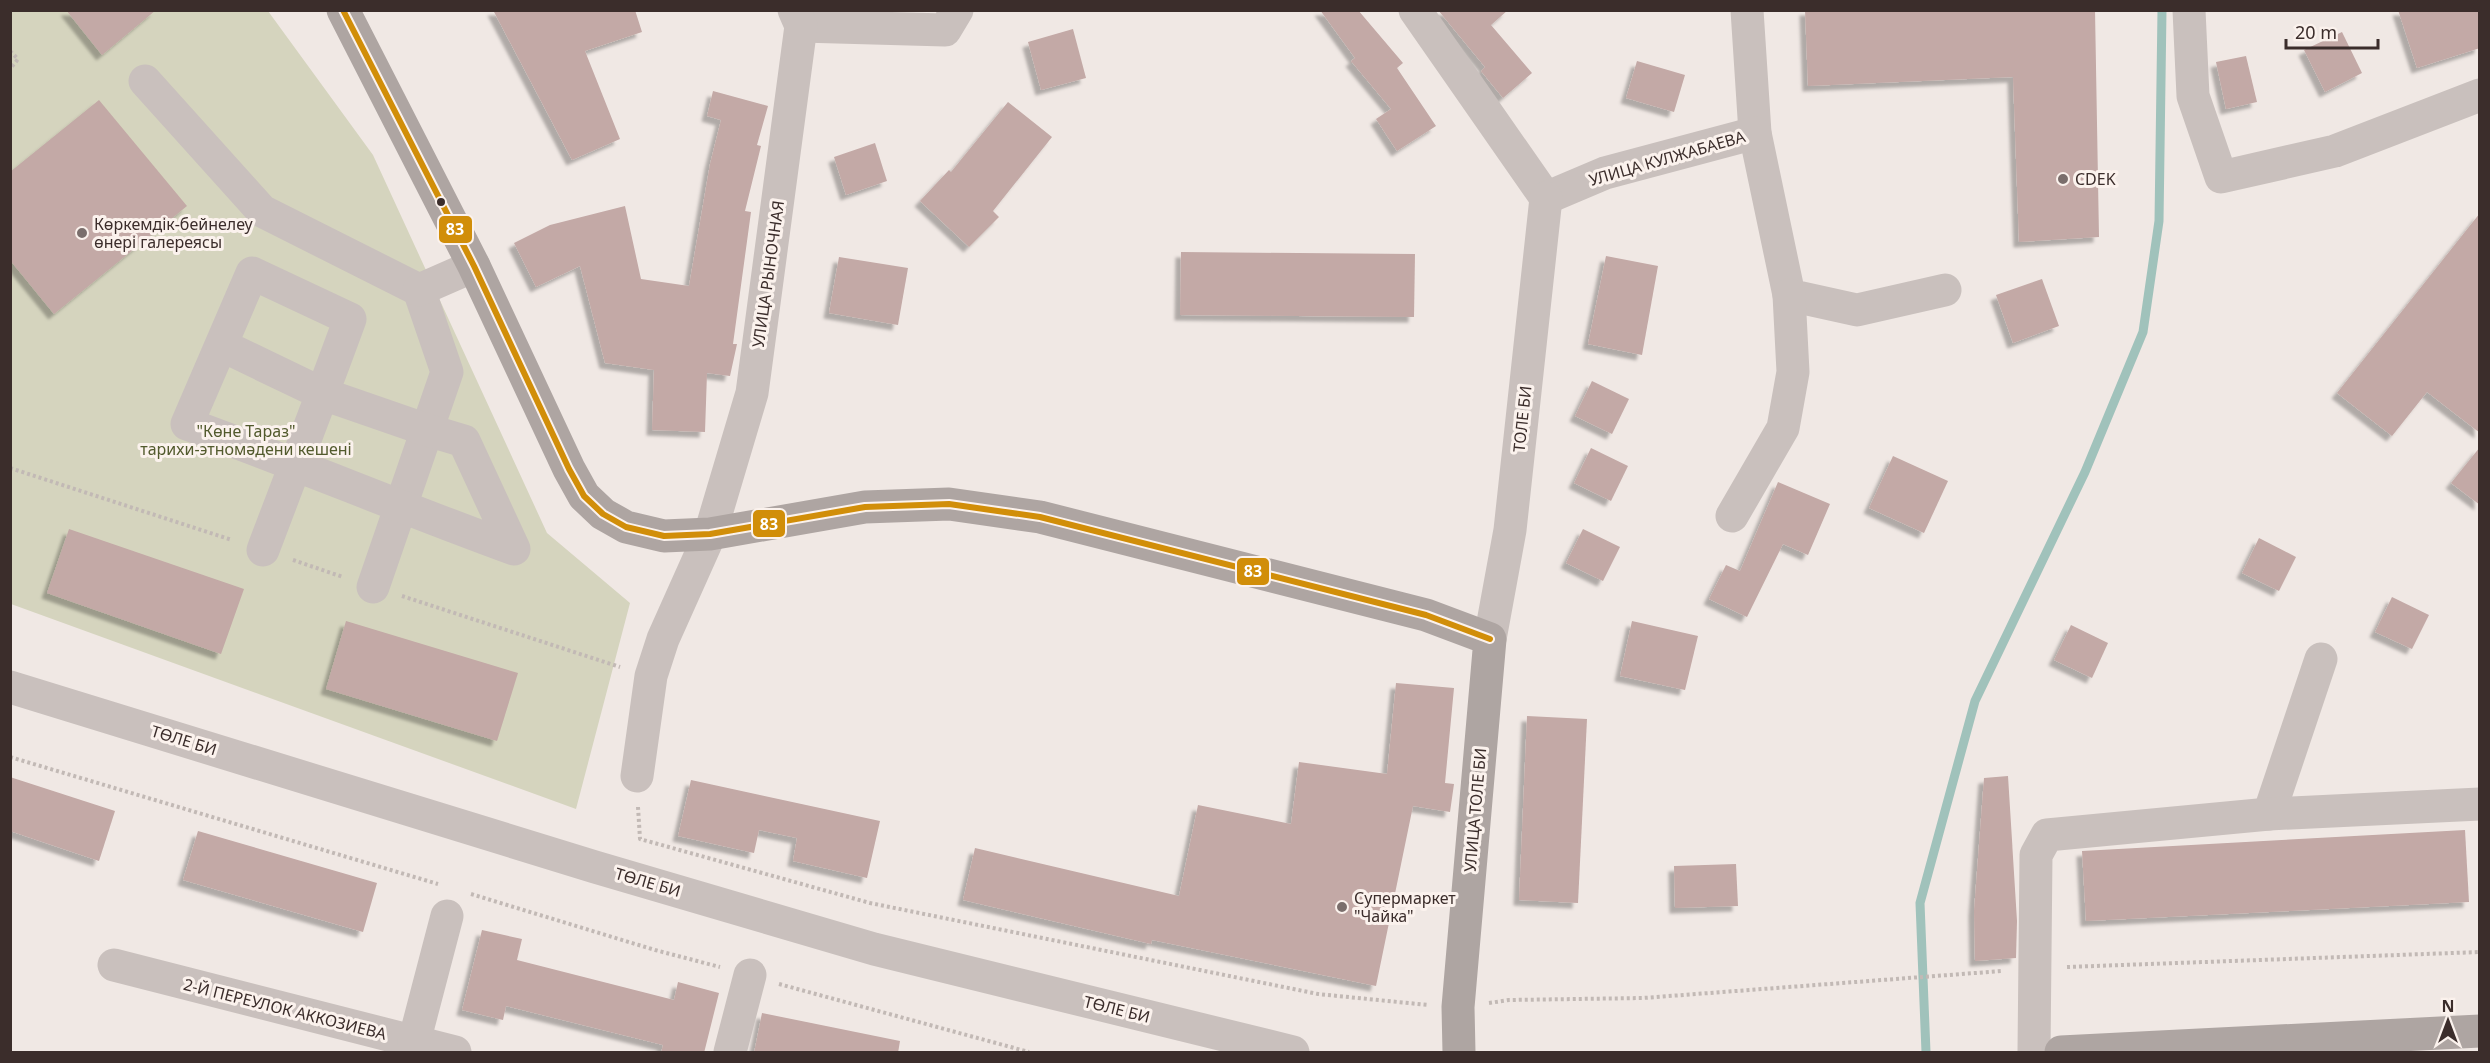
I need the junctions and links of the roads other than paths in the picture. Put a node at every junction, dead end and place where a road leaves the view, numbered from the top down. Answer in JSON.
{"nodes":[{"id":1,"x":343,"y":10,"type":"edge"},
{"id":2,"x":957,"y":10,"type":"edge"},
{"id":3,"x":1415,"y":10,"type":"edge"},
{"id":4,"x":1747,"y":10,"type":"edge"},
{"id":5,"x":2189,"y":10,"type":"edge"},
{"id":6,"x":797,"y":18,"type":"edge"},
{"id":7,"x":146,"y":81,"type":"dead end"},
{"id":8,"x":2480,"y":95,"type":"edge"},
{"id":9,"x":1755,"y":133,"type":"junction"},
{"id":10,"x":1546,"y":198,"type":"junction"},
{"id":11,"x":474,"y":266,"type":"junction"},
{"id":12,"x":419,"y":290,"type":"junction"},
{"id":13,"x":1945,"y":290,"type":"dead end"},
{"id":14,"x":1789,"y":296,"type":"junction"},
{"id":15,"x":221,"y":345,"type":"junction"},
{"id":16,"x":323,"y":394,"type":"junction"},
{"id":17,"x":427,"y":430,"type":"junction"},
{"id":18,"x":296,"y":463,"type":"junction"},
{"id":19,"x":400,"y":507,"type":"junction"},
{"id":20,"x":1732,"y":516,"type":"dead end"},
{"id":21,"x":710,"y":534,"type":"junction"},
{"id":22,"x":263,"y":550,"type":"road end"},
{"id":23,"x":373,"y":586,"type":"road end"},
{"id":24,"x":1490,"y":639,"type":"junction"},
{"id":25,"x":2321,"y":659,"type":"dead end"},
{"id":26,"x":10,"y":687,"type":"edge"},
{"id":27,"x":637,"y":776,"type":"road end"},
{"id":28,"x":2480,"y":804,"type":"edge"},
{"id":29,"x":2269,"y":814,"type":"junction"},
{"id":30,"x":453,"y":898,"type":"road end"},
{"id":31,"x":114,"y":965,"type":"dead end"},
{"id":32,"x":750,"y":975,"type":"road end"},
{"id":33,"x":2480,"y":1031,"type":"edge"},
{"id":34,"x":414,"y":1042,"type":"junction"},
{"id":35,"x":2075,"y":1052,"type":"edge"},
{"id":36,"x":455,"y":1053,"type":"edge"},
{"id":37,"x":730,"y":1053,"type":"edge"},
{"id":38,"x":1293,"y":1053,"type":"edge"},
{"id":39,"x":1459,"y":1053,"type":"edge"},
{"id":40,"x":2034,"y":1053,"type":"edge"},
{"id":41,"x":2061,"y":1053,"type":"edge"}],
"edges":[{"from":1,"to":11,"type":"main road"},
{"from":2,"to":6,"type":"street"},
{"from":3,"to":10,"type":"street"},
{"from":4,"to":9,"type":"street","name":"УЛИЦА КУЛЖАБАЕВА"},
{"from":5,"to":8,"type":"street"},
{"from":6,"to":21,"type":"street","name":"УЛИЦА РЫНОЧНАЯ"},
{"from":7,"to":12,"type":"street"},
{"from":9,"to":10,"type":"street","name":"УЛИЦА КУЛЖАБАЕВА"},
{"from":9,"to":14,"type":"street","name":"УЛИЦА КУЛЖАБАЕВА"},
{"from":10,"to":24,"type":"street","name":"ТОЛЕ БИ"},
{"from":11,"to":12,"type":"street"},
{"from":11,"to":21,"type":"main road"},
{"from":12,"to":17,"type":"street"},
{"from":13,"to":14,"type":"street"},
{"from":14,"to":20,"type":"street","name":"УЛИЦА КУЛЖАБАЕВА"},
{"from":15,"to":16,"type":"street"},
{"from":15,"to":16,"type":"street"},
{"from":15,"to":18,"type":"street"},
{"from":16,"to":17,"type":"street"},
{"from":16,"to":18,"type":"street"},
{"from":17,"to":19,"type":"street"},
{"from":17,"to":19,"type":"street"},
{"from":18,"to":19,"type":"street"},
{"from":18,"to":22,"type":"street"},
{"from":19,"to":23,"type":"street"},
{"from":21,"to":24,"type":"main road"},
{"from":21,"to":27,"type":"street","name":"УЛИЦА РЫНОЧНАЯ"},
{"from":24,"to":39,"type":"main road","name":"УЛИЦА ТОЛЕ БИ"},
{"from":25,"to":29,"type":"street"},
{"from":26,"to":38,"type":"street","name":"ТӨЛЕ БИ"},
{"from":28,"to":29,"type":"street"},
{"from":29,"to":40,"type":"street"},
{"from":30,"to":34,"type":"street"},
{"from":31,"to":34,"type":"street","name":"2-Й ПЕРЕУЛОК АККОЗИЕВА"},
{"from":32,"to":37,"type":"street"},
{"from":33,"to":35,"type":"main road"},
{"from":34,"to":36,"type":"street","name":"2-Й ПЕРЕУЛОК АККОЗИЕВА"},
{"from":35,"to":41,"type":"main road"}]}
